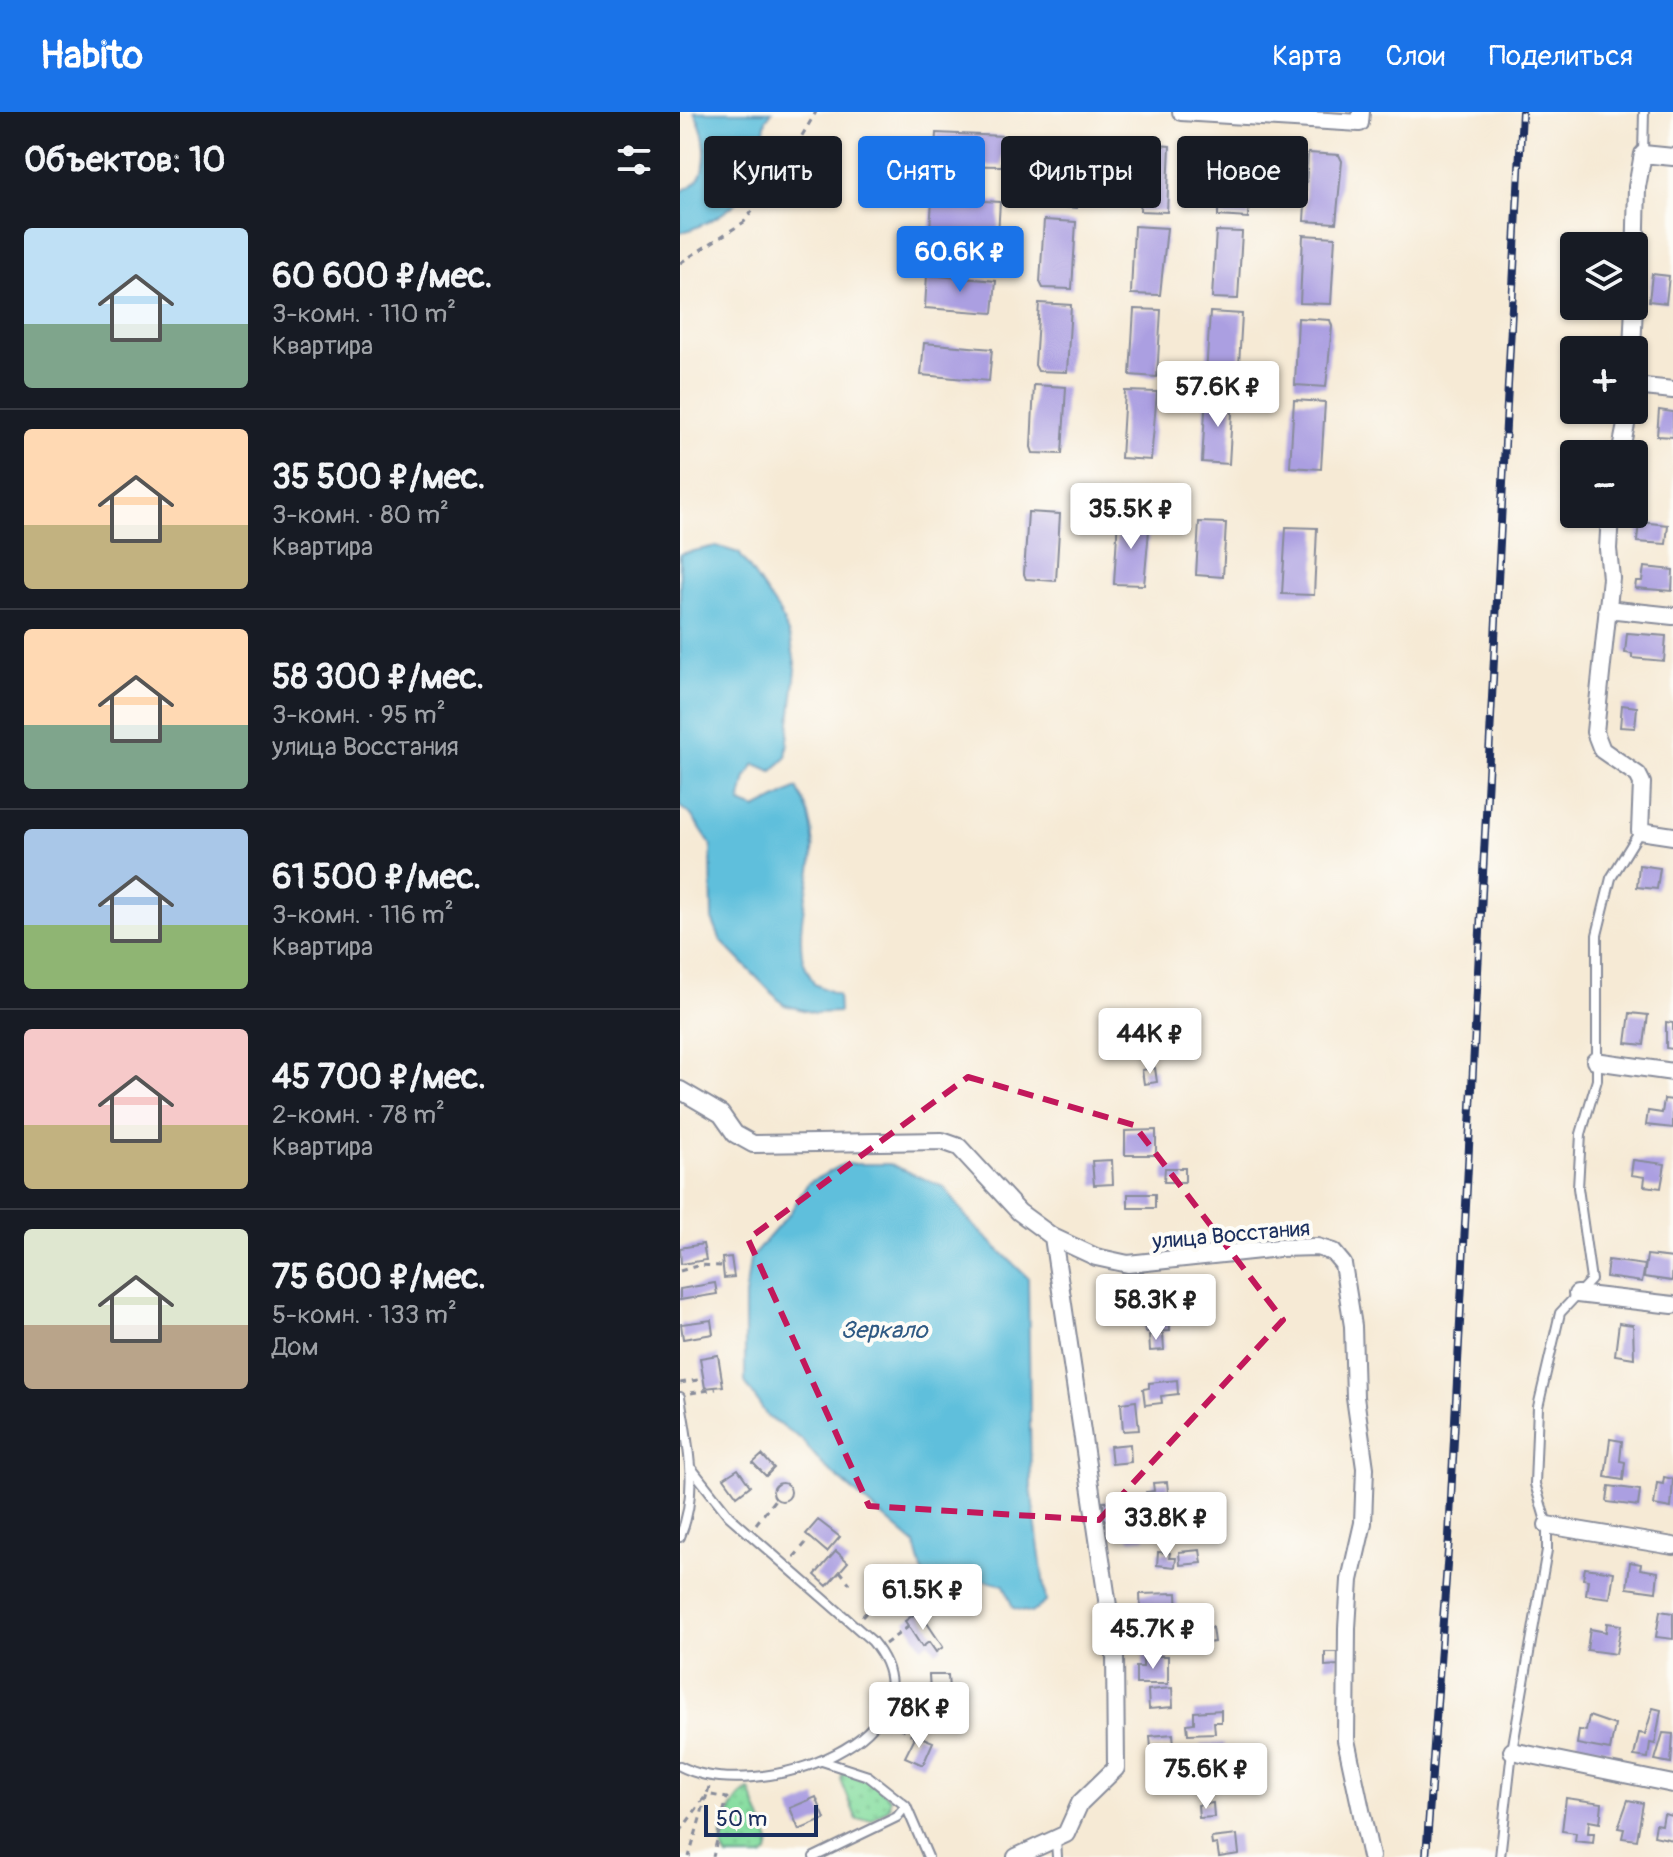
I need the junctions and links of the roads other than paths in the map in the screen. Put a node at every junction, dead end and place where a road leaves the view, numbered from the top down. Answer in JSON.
{"nodes":[{"id":1,"x":1181,"y":112,"type":"edge"},
{"id":2,"x":1197,"y":112,"type":"edge"},
{"id":3,"x":1361,"y":112,"type":"edge"},
{"id":4,"x":1644,"y":112,"type":"edge"},
{"id":5,"x":1643,"y":154,"type":"junction"},
{"id":6,"x":1673,"y":157,"type":"edge"},
{"id":7,"x":1636,"y":232,"type":"edge"},
{"id":8,"x":1648,"y":389,"type":"edge"},
{"id":9,"x":1673,"y":390,"type":"edge"},
{"id":10,"x":1609,"y":528,"type":"edge"},
{"id":11,"x":1607,"y":609,"type":"junction"},
{"id":12,"x":1673,"y":616,"type":"edge"},
{"id":13,"x":1640,"y":831,"type":"junction"},
{"id":14,"x":1673,"y":836,"type":"edge"},
{"id":15,"x":1595,"y":1061,"type":"junction"},
{"id":16,"x":1673,"y":1072,"type":"edge"},
{"id":17,"x":680,"y":1090,"type":"edge"},
{"id":18,"x":1053,"y":1237,"type":"junction"},
{"id":19,"x":1577,"y":1294,"type":"junction"},
{"id":20,"x":1673,"y":1305,"type":"edge"},
{"id":21,"x":680,"y":1396,"type":"edge"},
{"id":22,"x":692,"y":1469,"type":"junction"},
{"id":23,"x":1547,"y":1525,"type":"junction"},
{"id":24,"x":680,"y":1537,"type":"edge"},
{"id":25,"x":1673,"y":1546,"type":"edge"},
{"id":26,"x":1512,"y":1751,"type":"junction"},
{"id":27,"x":822,"y":1761,"type":"junction"},
{"id":28,"x":680,"y":1766,"type":"edge"},
{"id":29,"x":1673,"y":1784,"type":"edge"},
{"id":30,"x":906,"y":1806,"type":"junction"},
{"id":31,"x":1056,"y":1839,"type":"junction"},
{"id":32,"x":814,"y":1857,"type":"edge"},
{"id":33,"x":928,"y":1857,"type":"edge"},
{"id":34,"x":1016,"y":1857,"type":"edge"},
{"id":35,"x":1057,"y":1857,"type":"edge"},
{"id":36,"x":1371,"y":1857,"type":"edge"},
{"id":37,"x":1500,"y":1857,"type":"edge"}],
"edges":[{"from":1,"to":2,"type":"street"},
{"from":2,"to":3,"type":"street"},
{"from":4,"to":5,"type":"lane"},
{"from":5,"to":6,"type":"street"},
{"from":5,"to":7,"type":"street"},
{"from":8,"to":9,"type":"street"},
{"from":10,"to":11,"type":"street"},
{"from":11,"to":12,"type":"street"},
{"from":11,"to":13,"type":"street"},
{"from":13,"to":14,"type":"street"},
{"from":13,"to":15,"type":"lane"},
{"from":15,"to":16,"type":"street"},
{"from":15,"to":19,"type":"lane"},
{"from":17,"to":18,"type":"street","name":"улица Восстания"},
{"from":18,"to":31,"type":"street"},
{"from":18,"to":36,"type":"street","name":"улица Восстания"},
{"from":19,"to":20,"type":"street"},
{"from":19,"to":23,"type":"lane"},
{"from":21,"to":22,"type":"lane"},
{"from":22,"to":24,"type":"lane"},
{"from":22,"to":27,"type":"lane"},
{"from":23,"to":25,"type":"street"},
{"from":23,"to":26,"type":"lane"},
{"from":26,"to":29,"type":"street"},
{"from":26,"to":37,"type":"lane"},
{"from":27,"to":28,"type":"lane"},
{"from":27,"to":30,"type":"lane"},
{"from":30,"to":32,"type":"lane"},
{"from":30,"to":33,"type":"lane"},
{"from":31,"to":34,"type":"street"},
{"from":31,"to":35,"type":"lane"}]}
